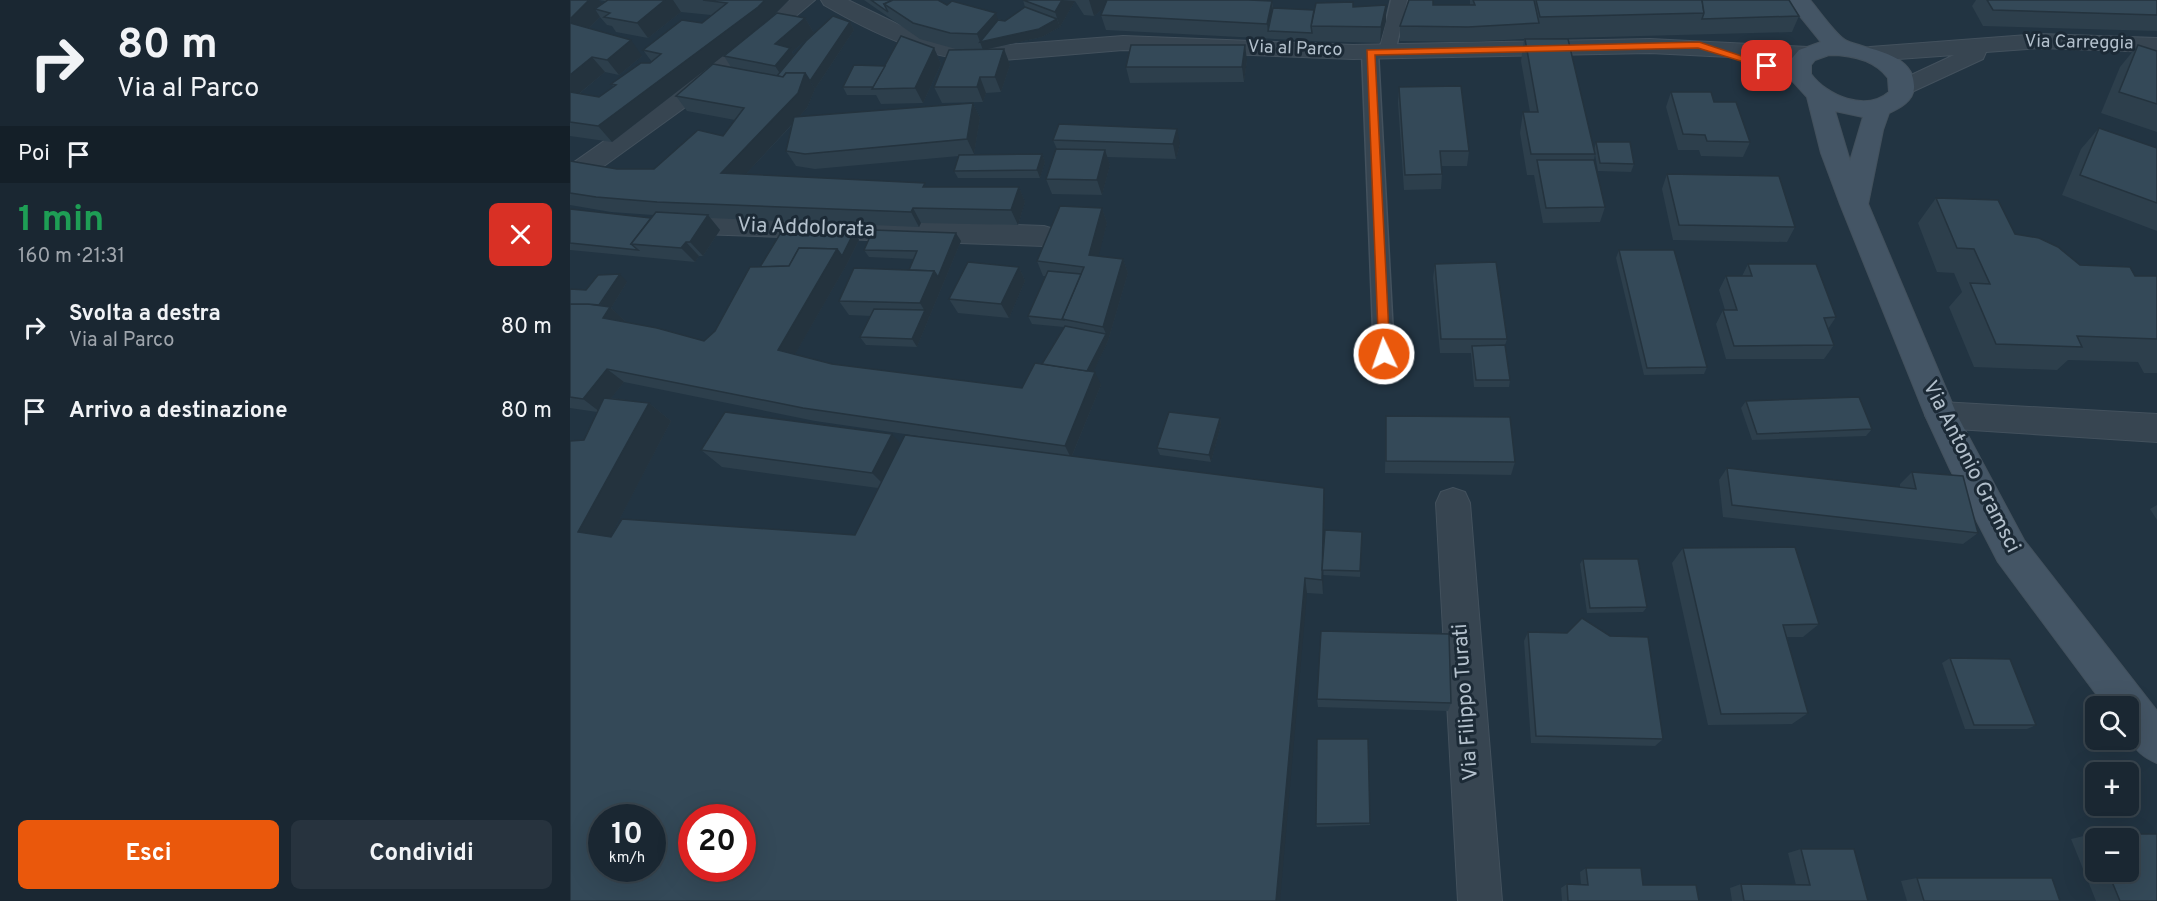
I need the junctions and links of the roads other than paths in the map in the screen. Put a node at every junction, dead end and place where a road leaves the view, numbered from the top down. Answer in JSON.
{"nodes":[{"id":1,"x":804,"y":0,"type":"edge"},
{"id":2,"x":832,"y":0,"type":"edge"},
{"id":3,"x":1400,"y":0,"type":"edge"},
{"id":4,"x":1785,"y":0,"type":"edge"},
{"id":5,"x":1798,"y":0,"type":"edge"},
{"id":6,"x":2001,"y":43,"type":"junction"},
{"id":7,"x":1699,"y":45,"type":"junction"},
{"id":8,"x":2157,"y":45,"type":"edge"},
{"id":9,"x":1821,"y":51,"type":"junction"},
{"id":10,"x":1379,"y":52,"type":"junction"},
{"id":11,"x":1869,"y":54,"type":"junction"},
{"id":12,"x":1903,"y":88,"type":"junction"},
{"id":13,"x":1811,"y":90,"type":"junction"},
{"id":14,"x":1878,"y":109,"type":"junction"},
{"id":15,"x":570,"y":178,"type":"edge"},
{"id":16,"x":1854,"y":204,"type":"junction"},
{"id":17,"x":641,"y":220,"type":"edge"},
{"id":18,"x":1044,"y":236,"type":"dead end"},
{"id":19,"x":1384,"y":354,"type":"dead end"},
{"id":20,"x":1941,"y":415,"type":"junction"},
{"id":21,"x":2157,"y":428,"type":"edge"},
{"id":22,"x":1453,"y":503,"type":"dead end"},
{"id":23,"x":2157,"y":743,"type":"edge"},
{"id":24,"x":1479,"y":901,"type":"edge"}],
"edges":[{"from":1,"to":15,"type":"street"},
{"from":2,"to":10,"type":"street","name":"Via al Parco"},
{"from":3,"to":10,"type":"lane"},
{"from":4,"to":9,"type":"street"},
{"from":5,"to":9,"type":"street"},
{"from":6,"to":8,"type":"street","name":"Via Carreggia"},
{"from":6,"to":11,"type":"street","name":"Via Carreggia"},
{"from":6,"to":12,"type":"street","name":"Via Carreggia"},
{"from":7,"to":9,"type":"street","name":"Via al Parco"},
{"from":7,"to":10,"type":"street","name":"Via al Parco"},
{"from":7,"to":13,"type":"street","name":"Via al Parco"},
{"from":9,"to":11,"type":"street"},
{"from":9,"to":13,"type":"street"},
{"from":10,"to":19,"type":"lane"},
{"from":11,"to":12,"type":"street"},
{"from":12,"to":14,"type":"street"},
{"from":13,"to":14,"type":"street"},
{"from":13,"to":16,"type":"street","name":"Via Antonio Gramsci"},
{"from":14,"to":16,"type":"street"},
{"from":16,"to":20,"type":"street","name":"Via Antonio Gramsci"},
{"from":17,"to":18,"type":"street","name":"Via Addolorata"},
{"from":20,"to":21,"type":"street"},
{"from":20,"to":23,"type":"street","name":"Via Antonio Gramsci"},
{"from":22,"to":24,"type":"street","name":"Via Filippo Turati"}]}
